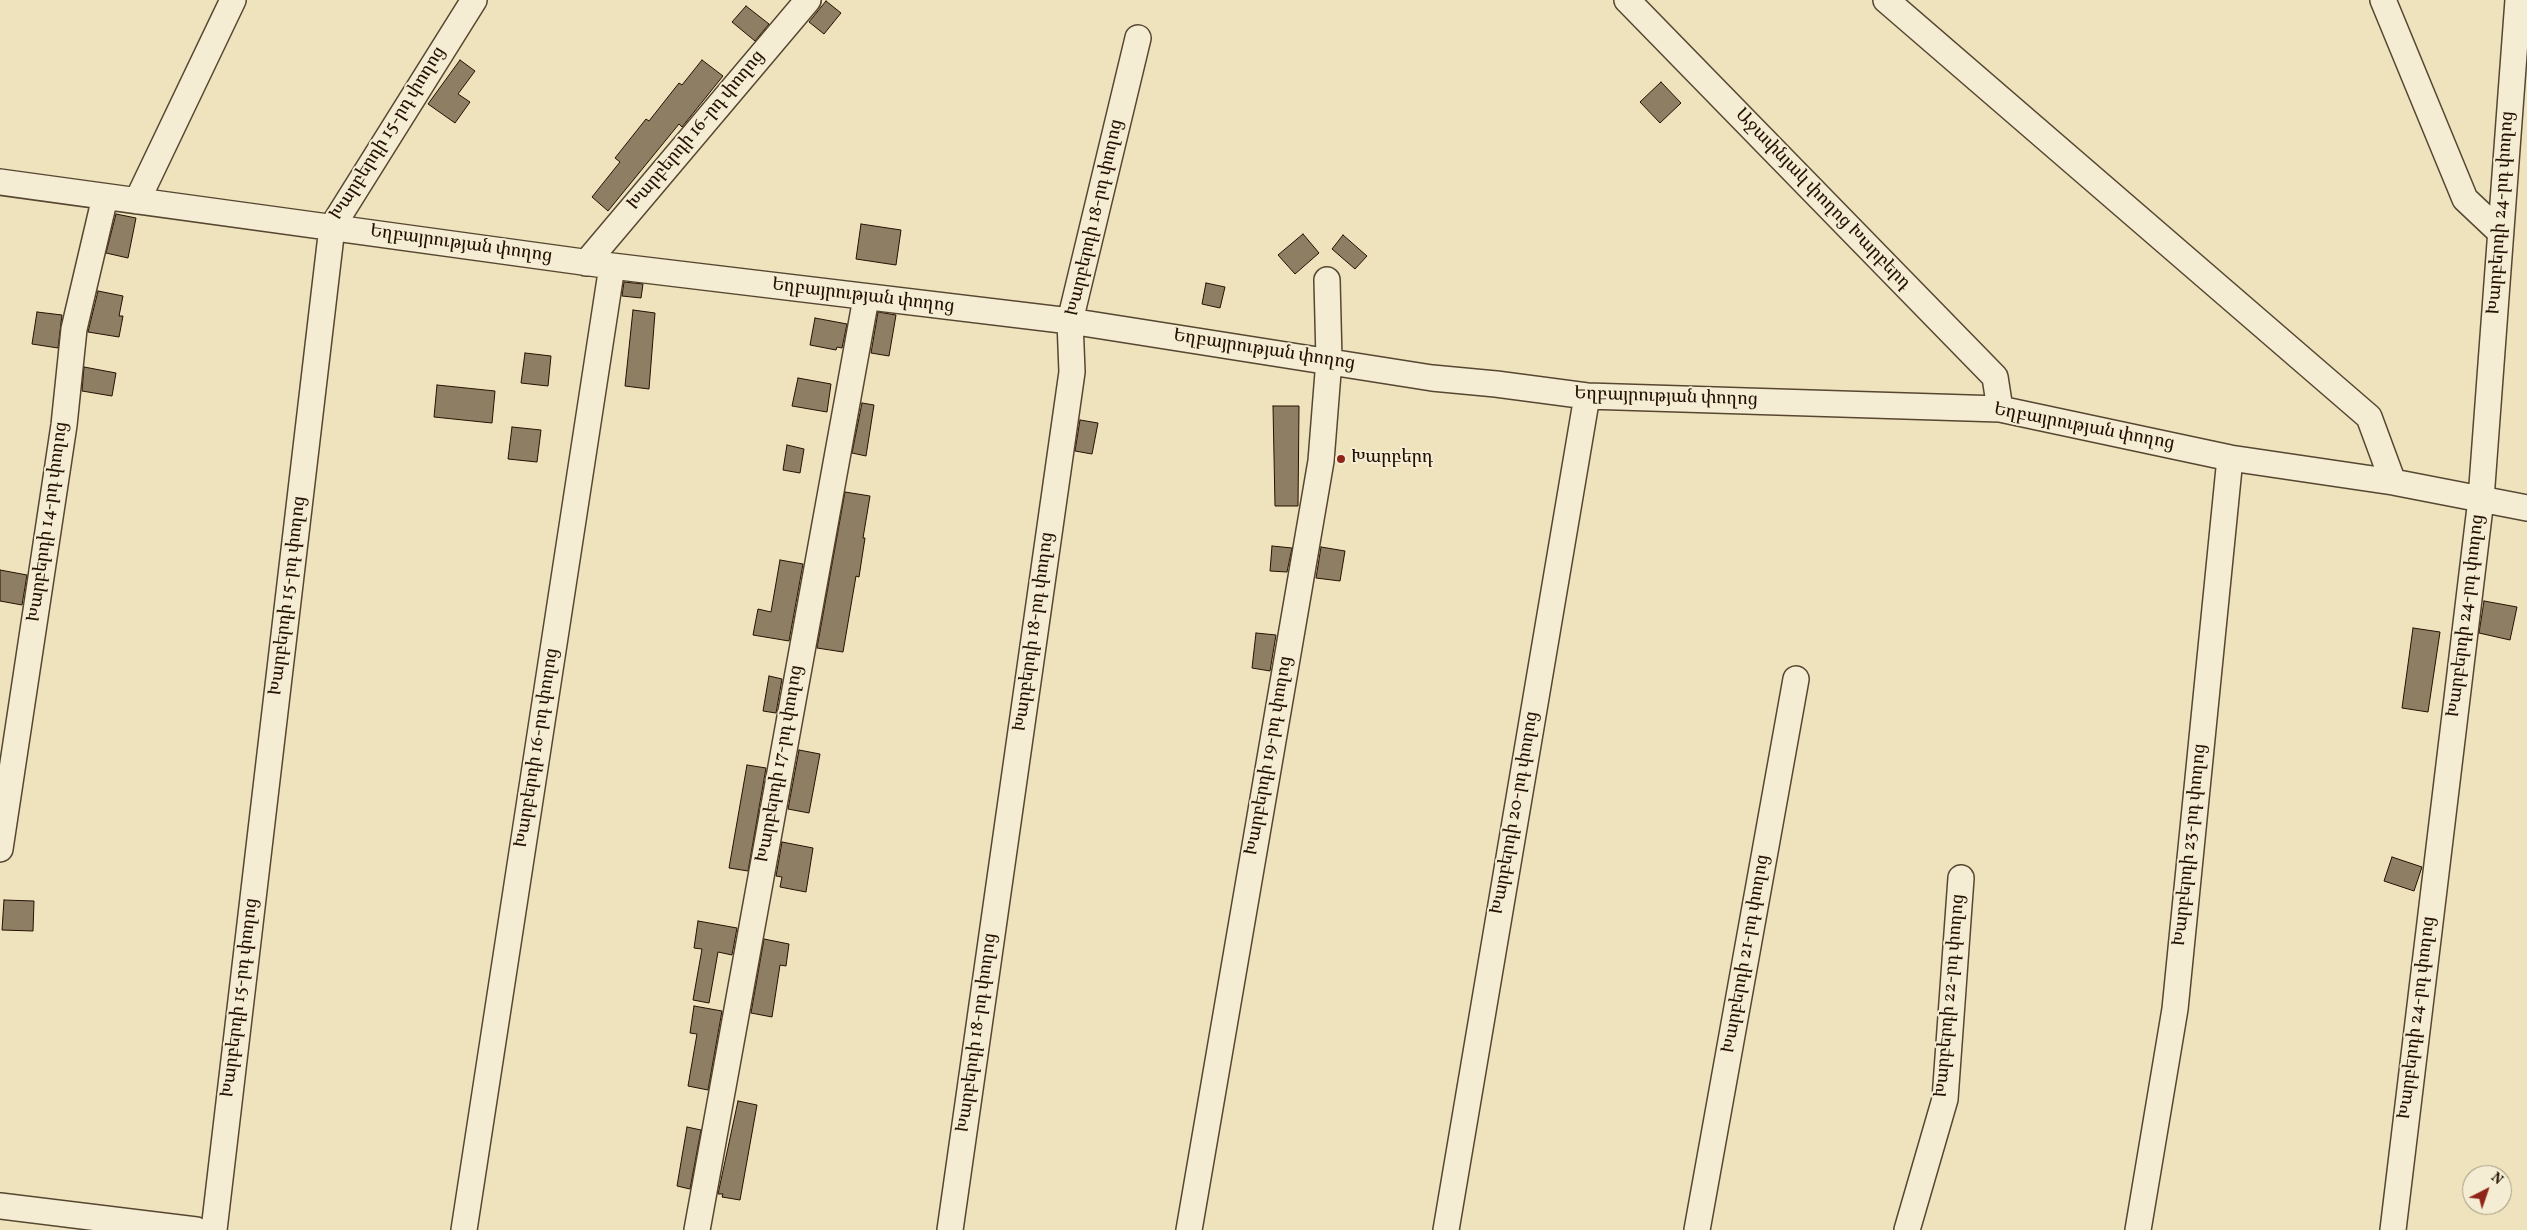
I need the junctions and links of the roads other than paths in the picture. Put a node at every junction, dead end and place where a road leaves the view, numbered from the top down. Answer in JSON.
{"nodes":[{"id":1,"x":234,"y":0,"type":"edge"},
{"id":2,"x":474,"y":0,"type":"edge"},
{"id":3,"x":808,"y":0,"type":"edge"},
{"id":4,"x":1627,"y":0,"type":"edge"},
{"id":5,"x":1886,"y":0,"type":"edge"},
{"id":6,"x":2383,"y":0,"type":"edge"},
{"id":7,"x":2518,"y":0,"type":"edge"},
{"id":8,"x":1138,"y":38,"type":"dead end"},
{"id":9,"x":0,"y":182,"type":"edge"},
{"id":10,"x":105,"y":197,"type":"junction"},
{"id":11,"x":137,"y":201,"type":"junction"},
{"id":12,"x":332,"y":227,"type":"junction"},
{"id":13,"x":2500,"y":232,"type":"junction"},
{"id":14,"x":586,"y":263,"type":"junction"},
{"id":15,"x":612,"y":266,"type":"junction"},
{"id":16,"x":1327,"y":280,"type":"dead end"},
{"id":17,"x":866,"y":298,"type":"junction"},
{"id":18,"x":1070,"y":320,"type":"junction"},
{"id":19,"x":1329,"y":360,"type":"junction"},
{"id":20,"x":1587,"y":396,"type":"junction"},
{"id":21,"x":2000,"y":409,"type":"junction"},
{"id":22,"x":2230,"y":458,"type":"junction"},
{"id":23,"x":2393,"y":482,"type":"junction"},
{"id":24,"x":2481,"y":499,"type":"junction"},
{"id":25,"x":2527,"y":508,"type":"edge"},
{"id":26,"x":1796,"y":679,"type":"dead end"},
{"id":27,"x":0,"y":849,"type":"edge"},
{"id":28,"x":1961,"y":878,"type":"dead end"},
{"id":29,"x":0,"y":1206,"type":"edge"},
{"id":30,"x":196,"y":1230,"type":"edge"},
{"id":31,"x":214,"y":1230,"type":"edge"},
{"id":32,"x":464,"y":1230,"type":"edge"},
{"id":33,"x":697,"y":1230,"type":"edge"},
{"id":34,"x":950,"y":1230,"type":"edge"},
{"id":35,"x":1189,"y":1230,"type":"edge"},
{"id":36,"x":1446,"y":1230,"type":"edge"},
{"id":37,"x":1697,"y":1230,"type":"edge"},
{"id":38,"x":1907,"y":1230,"type":"edge"},
{"id":39,"x":2138,"y":1230,"type":"edge"},
{"id":40,"x":2393,"y":1230,"type":"edge"}],
"edges":[{"from":1,"to":11,"type":"street"},
{"from":2,"to":12,"type":"street","name":"Խարբերդի 15-րդ փողոց"},
{"from":3,"to":14,"type":"street","name":"Խարբերդի 16-րդ փողոց"},
{"from":4,"to":21,"type":"street","name":"Աջափնյակ փողոց Խարբերդ"},
{"from":5,"to":23,"type":"street"},
{"from":6,"to":13,"type":"street"},
{"from":7,"to":13,"type":"street","name":"Խարբերդի 24-րդ փողոց"},
{"from":8,"to":18,"type":"street","name":"Խարբերդի 18-րդ փողոց"},
{"from":9,"to":10,"type":"street","name":"Եղբայրության փողոց"},
{"from":10,"to":11,"type":"street","name":"Եղբայրության փողոց"},
{"from":10,"to":27,"type":"street","name":"Խարբերդի 14-րդ փողոց"},
{"from":11,"to":12,"type":"street","name":"Եղբայրության փողոց"},
{"from":12,"to":14,"type":"street","name":"Եղբայրության փողոց"},
{"from":12,"to":31,"type":"street","name":"Խարբերդի 15-րդ փողոց"},
{"from":13,"to":24,"type":"street","name":"Խարբերդի 24-րդ փողոց"},
{"from":14,"to":15,"type":"street","name":"Եղբայրության փողոց"},
{"from":15,"to":17,"type":"street","name":"Եղբայրության փողոց"},
{"from":15,"to":32,"type":"street","name":"Խարբերդի 16-րդ փողոց"},
{"from":16,"to":19,"type":"street","name":"Խարբերդի 19-րդ փողոց"},
{"from":17,"to":18,"type":"street","name":"Եղբայրության փողոց"},
{"from":17,"to":33,"type":"street","name":"Խարբերդի 17-րդ փողոց"},
{"from":18,"to":19,"type":"street","name":"Եղբայրության փողոց"},
{"from":18,"to":34,"type":"street","name":"Խարբերդի 18-րդ փողոց"},
{"from":19,"to":20,"type":"street","name":"Եղբայրության փողոց"},
{"from":19,"to":35,"type":"street","name":"Խարբերդի 19-րդ փողոց"},
{"from":20,"to":21,"type":"street","name":"Եղբայրության փողոց"},
{"from":20,"to":36,"type":"street","name":"Խարբերդի 20-րդ փողոց"},
{"from":21,"to":22,"type":"street","name":"Եղբայրության փողոց"},
{"from":22,"to":23,"type":"street","name":"Եղբայրության փողոց"},
{"from":22,"to":39,"type":"street","name":"Խարբերդի 23-րդ փողոց"},
{"from":23,"to":24,"type":"street","name":"Եղբայրության փողոց"},
{"from":24,"to":25,"type":"street","name":"Եղբայրության փողոց"},
{"from":24,"to":40,"type":"street","name":"Խարբերդի 24-րդ փողոց"},
{"from":26,"to":37,"type":"street","name":"Խարբերդի 21-րդ փողոց"},
{"from":28,"to":38,"type":"street","name":"Խարբերդի 22-րդ փողոց"},
{"from":29,"to":30,"type":"street"}]}
